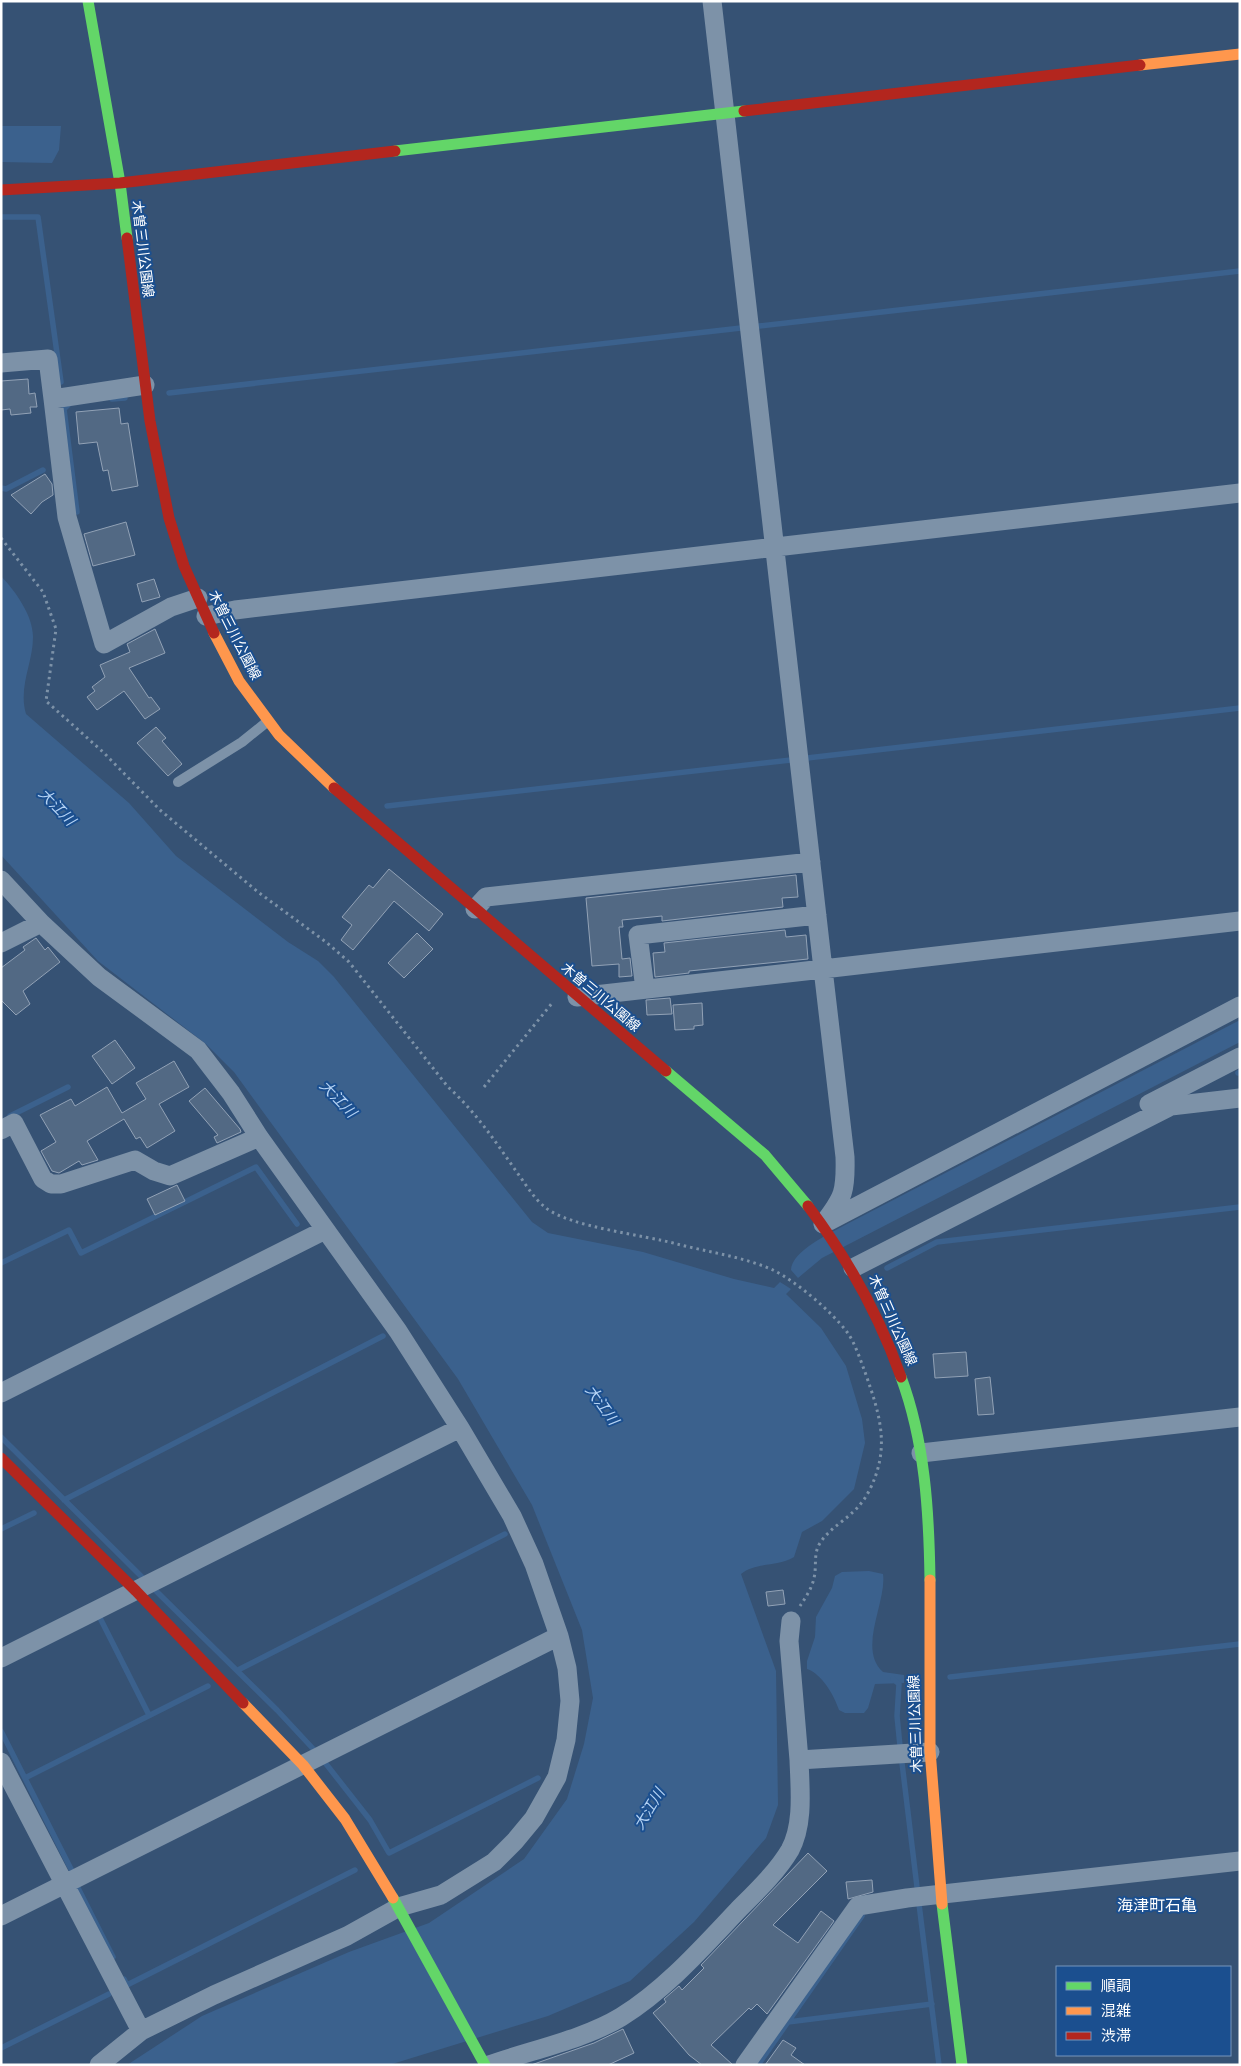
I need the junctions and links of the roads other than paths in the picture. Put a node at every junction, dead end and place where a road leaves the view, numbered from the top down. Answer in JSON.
{"nodes":[{"id":1,"x":88,"y":1,"type":"edge"},
{"id":2,"x":712,"y":1,"type":"edge"},
{"id":3,"x":1240,"y":54,"type":"edge"},
{"id":4,"x":725,"y":114,"type":"junction"},
{"id":5,"x":120,"y":183,"type":"junction"},
{"id":6,"x":1,"y":190,"type":"edge"},
{"id":7,"x":1,"y":363,"type":"edge"},
{"id":8,"x":145,"y":385,"type":"junction"},
{"id":9,"x":53,"y":399,"type":"junction"},
{"id":10,"x":1240,"y":493,"type":"edge"},
{"id":11,"x":774,"y":546,"type":"junction"},
{"id":12,"x":198,"y":598,"type":"junction"},
{"id":13,"x":206,"y":616,"type":"junction"},
{"id":14,"x":268,"y":720,"type":"junction"},
{"id":15,"x":178,"y":782,"type":"dead end"},
{"id":16,"x":811,"y":862,"type":"junction"},
{"id":17,"x":1,"y":880,"type":"edge"},
{"id":18,"x":475,"y":909,"type":"junction"},
{"id":19,"x":817,"y":915,"type":"junction"},
{"id":20,"x":1240,"y":921,"type":"edge"},
{"id":21,"x":41,"y":923,"type":"junction"},
{"id":22,"x":1,"y":944,"type":"edge"},
{"id":23,"x":823,"y":969,"type":"junction"},
{"id":24,"x":645,"y":989,"type":"junction"},
{"id":25,"x":572,"y":992,"type":"junction"},
{"id":26,"x":1240,"y":1006,"type":"edge"},
{"id":27,"x":1240,"y":1057,"type":"edge"},
{"id":28,"x":1240,"y":1098,"type":"edge"},
{"id":29,"x":1,"y":1130,"type":"edge"},
{"id":30,"x":259,"y":1137,"type":"junction"},
{"id":31,"x":825,"y":1227,"type":"junction"},
{"id":32,"x":325,"y":1230,"type":"junction"},
{"id":33,"x":880,"y":1254,"type":"junction"},
{"id":34,"x":848,"y":1261,"type":"junction"},
{"id":35,"x":1,"y":1393,"type":"edge"},
{"id":36,"x":1240,"y":1417,"type":"edge"},
{"id":37,"x":460,"y":1428,"type":"junction"},
{"id":38,"x":921,"y":1453,"type":"junction"},
{"id":39,"x":1,"y":1458,"type":"edge"},
{"id":40,"x":136,"y":1591,"type":"junction"},
{"id":41,"x":791,"y":1621,"type":"road end"},
{"id":42,"x":559,"y":1636,"type":"junction"},
{"id":43,"x":1,"y":1658,"type":"edge"},
{"id":44,"x":930,"y":1752,"type":"junction"},
{"id":45,"x":799,"y":1760,"type":"junction"},
{"id":46,"x":1,"y":1762,"type":"edge"},
{"id":47,"x":303,"y":1765,"type":"junction"},
{"id":48,"x":1240,"y":1860,"type":"edge"},
{"id":49,"x":63,"y":1885,"type":"junction"},
{"id":50,"x":942,"y":1896,"type":"junction"},
{"id":51,"x":402,"y":1911,"type":"junction"},
{"id":52,"x":1,"y":1916,"type":"edge"},
{"id":53,"x":141,"y":2031,"type":"junction"},
{"id":54,"x":484,"y":2059,"type":"edge"},
{"id":55,"x":99,"y":2065,"type":"edge"},
{"id":56,"x":485,"y":2065,"type":"edge"},
{"id":57,"x":745,"y":2065,"type":"edge"},
{"id":58,"x":962,"y":2065,"type":"edge"}],
"edges":[{"from":1,"to":5,"type":"main road","name":"木曽三川公園線"},
{"from":2,"to":4,"type":"street"},
{"from":3,"to":4,"type":"main road"},
{"from":4,"to":5,"type":"main road"},
{"from":4,"to":11,"type":"street"},
{"from":5,"to":6,"type":"main road"},
{"from":5,"to":8,"type":"main road","name":"木曽三川公園線"},
{"from":7,"to":9,"type":"street"},
{"from":8,"to":9,"type":"street"},
{"from":8,"to":12,"type":"main road","name":"木曽三川公園線"},
{"from":9,"to":12,"type":"street"},
{"from":10,"to":11,"type":"street"},
{"from":11,"to":13,"type":"street"},
{"from":11,"to":16,"type":"street"},
{"from":12,"to":13,"type":"main road","name":"木曽三川公園線"},
{"from":13,"to":14,"type":"main road","name":"木曽三川公園線"},
{"from":14,"to":15,"type":"lane"},
{"from":14,"to":18,"type":"main road","name":"木曽三川公園線"},
{"from":16,"to":18,"type":"street"},
{"from":16,"to":19,"type":"street"},
{"from":17,"to":21,"type":"street"},
{"from":18,"to":25,"type":"main road","name":"木曽三川公園線"},
{"from":19,"to":23,"type":"street"},
{"from":19,"to":24,"type":"street"},
{"from":20,"to":23,"type":"street"},
{"from":21,"to":22,"type":"street"},
{"from":21,"to":30,"type":"street"},
{"from":23,"to":24,"type":"street"},
{"from":23,"to":31,"type":"street"},
{"from":24,"to":25,"type":"street"},
{"from":25,"to":31,"type":"main road","name":"木曽三川公園線"},
{"from":26,"to":31,"type":"street"},
{"from":27,"to":33,"type":"street"},
{"from":28,"to":33,"type":"street"},
{"from":29,"to":30,"type":"street"},
{"from":30,"to":32,"type":"street"},
{"from":31,"to":34,"type":"main road","name":"木曽三川公園線"},
{"from":32,"to":35,"type":"street"},
{"from":32,"to":37,"type":"street"},
{"from":33,"to":34,"type":"street"},
{"from":34,"to":38,"type":"main road","name":"木曽三川公園線"},
{"from":36,"to":38,"type":"street"},
{"from":37,"to":40,"type":"street"},
{"from":37,"to":42,"type":"street"},
{"from":38,"to":44,"type":"main road","name":"木曽三川公園線"},
{"from":39,"to":40,"type":"main road"},
{"from":40,"to":43,"type":"street"},
{"from":40,"to":47,"type":"main road"},
{"from":41,"to":45,"type":"street"},
{"from":42,"to":47,"type":"street"},
{"from":42,"to":51,"type":"street"},
{"from":44,"to":45,"type":"street"},
{"from":44,"to":50,"type":"main road","name":"木曽三川公園線"},
{"from":45,"to":54,"type":"street"},
{"from":46,"to":49,"type":"street"},
{"from":47,"to":49,"type":"street"},
{"from":47,"to":51,"type":"main road"},
{"from":48,"to":50,"type":"street"},
{"from":49,"to":52,"type":"street"},
{"from":49,"to":53,"type":"street"},
{"from":50,"to":57,"type":"street"},
{"from":50,"to":58,"type":"main road","name":"木曽三川公園線"},
{"from":51,"to":53,"type":"street"},
{"from":51,"to":54,"type":"main road"},
{"from":53,"to":55,"type":"street"},
{"from":54,"to":56,"type":"main road"}]}
